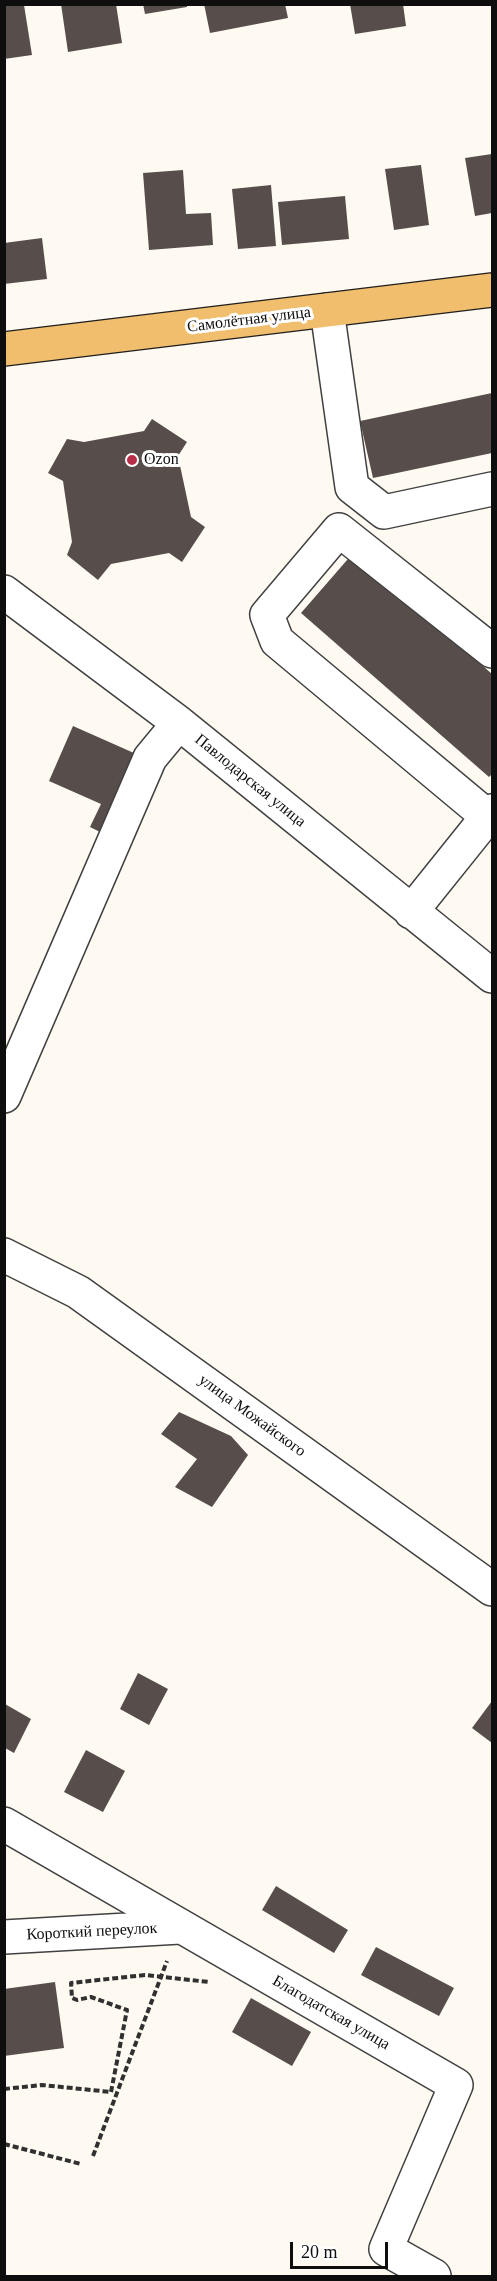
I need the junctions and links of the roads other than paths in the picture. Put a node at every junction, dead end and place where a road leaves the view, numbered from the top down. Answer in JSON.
{"nodes":[{"id":1,"x":492,"y":290,"type":"edge"},
{"id":2,"x":327,"y":310,"type":"junction"},
{"id":3,"x":4,"y":349,"type":"edge"},
{"id":4,"x":492,"y":489,"type":"edge"},
{"id":5,"x":4,"y":592,"type":"edge"},
{"id":6,"x":490,"y":645,"type":"edge"},
{"id":7,"x":178,"y":723,"type":"junction"},
{"id":8,"x":490,"y":814,"type":"edge"},
{"id":9,"x":411,"y":912,"type":"junction"},
{"id":10,"x":488,"y":963,"type":"edge"},
{"id":11,"x":4,"y":1096,"type":"edge"},
{"id":12,"x":4,"y":1254,"type":"edge"},
{"id":13,"x":492,"y":1589,"type":"edge"},
{"id":14,"x":4,"y":1824,"type":"edge"},
{"id":15,"x":180,"y":1927,"type":"junction"},
{"id":16,"x":4,"y":1937,"type":"edge"},
{"id":17,"x":434,"y":2277,"type":"edge"}],
"edges":[{"from":1,"to":2,"type":"main road","name":"Самолётная улица"},
{"from":2,"to":3,"type":"main road","name":"Самолётная улица"},
{"from":2,"to":4,"type":"street"},
{"from":5,"to":7,"type":"street","name":"Павлодарская улица"},
{"from":6,"to":8,"type":"street"},
{"from":7,"to":9,"type":"street","name":"Павлодарская улица"},
{"from":7,"to":11,"type":"street"},
{"from":8,"to":9,"type":"street"},
{"from":9,"to":10,"type":"street","name":"Павлодарская улица"},
{"from":12,"to":13,"type":"street","name":"улица Можайского"},
{"from":14,"to":15,"type":"street","name":"Благодатская улица"},
{"from":15,"to":16,"type":"street","name":"Короткий переулок"},
{"from":15,"to":17,"type":"street","name":"Благодатская улица"}]}
